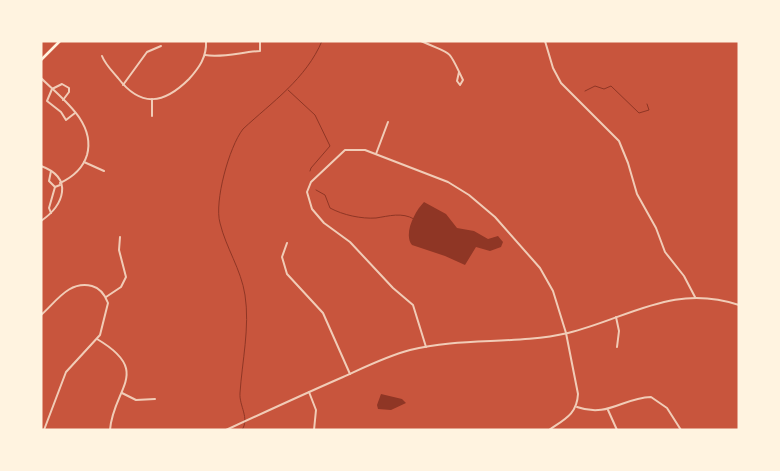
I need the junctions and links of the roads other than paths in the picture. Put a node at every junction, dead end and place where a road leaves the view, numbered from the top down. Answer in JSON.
{"nodes":[{"id":1,"x":60,"y":41,"type":"edge"},
{"id":2,"x":206,"y":41,"type":"edge"},
{"id":3,"x":260,"y":41,"type":"edge"},
{"id":4,"x":421,"y":41,"type":"edge"},
{"id":5,"x":545,"y":41,"type":"edge"},
{"id":6,"x":428,"y":42,"type":"edge"},
{"id":7,"x":161,"y":46,"type":"dead end"},
{"id":8,"x":205,"y":55,"type":"junction"},
{"id":9,"x":102,"y":56,"type":"dead end"},
{"id":10,"x":41,"y":60,"type":"edge"},
{"id":11,"x":459,"y":72,"type":"junction"},
{"id":12,"x":41,"y":78,"type":"edge"},
{"id":13,"x":123,"y":85,"type":"junction"},
{"id":14,"x":52,"y":89,"type":"junction"},
{"id":15,"x":152,"y":99,"type":"junction"},
{"id":16,"x":63,"y":100,"type":"junction"},
{"id":17,"x":76,"y":113,"type":"junction"},
{"id":18,"x":152,"y":116,"type":"dead end"},
{"id":19,"x":388,"y":122,"type":"dead end"},
{"id":20,"x":376,"y":154,"type":"junction"},
{"id":21,"x":84,"y":162,"type":"junction"},
{"id":22,"x":41,"y":166,"type":"edge"},
{"id":23,"x":51,"y":170,"type":"junction"},
{"id":24,"x":104,"y":171,"type":"dead end"},
{"id":25,"x":61,"y":184,"type":"junction"},
{"id":26,"x":55,"y":187,"type":"junction"},
{"id":27,"x":52,"y":214,"type":"junction"},
{"id":28,"x":41,"y":221,"type":"edge"},
{"id":29,"x":120,"y":237,"type":"dead end"},
{"id":30,"x":287,"y":243,"type":"dead end"},
{"id":31,"x":284,"y":246,"type":"junction"},
{"id":32,"x":290,"y":248,"type":"dead end"},
{"id":33,"x":106,"y":297,"type":"junction"},
{"id":34,"x":695,"y":297,"type":"junction"},
{"id":35,"x":739,"y":305,"type":"edge"},
{"id":36,"x":41,"y":315,"type":"edge"},
{"id":37,"x":616,"y":317,"type":"junction"},
{"id":38,"x":566,"y":333,"type":"junction"},
{"id":39,"x":97,"y":339,"type":"junction"},
{"id":40,"x":426,"y":347,"type":"junction"},
{"id":41,"x":617,"y":348,"type":"dead end"},
{"id":42,"x":350,"y":374,"type":"junction"},
{"id":43,"x":310,"y":392,"type":"junction"},
{"id":44,"x":122,"y":393,"type":"junction"},
{"id":45,"x":155,"y":399,"type":"dead end"},
{"id":46,"x":577,"y":407,"type":"junction"},
{"id":47,"x":608,"y":410,"type":"junction"},
{"id":48,"x":44,"y":430,"type":"edge"},
{"id":49,"x":110,"y":430,"type":"edge"},
{"id":50,"x":226,"y":430,"type":"edge"},
{"id":51,"x":314,"y":430,"type":"edge"},
{"id":52,"x":549,"y":430,"type":"edge"},
{"id":53,"x":617,"y":430,"type":"edge"},
{"id":54,"x":681,"y":430,"type":"edge"}],
"edges":[{"from":1,"to":10,"type":"main road"},
{"from":2,"to":8,"type":"street"},
{"from":3,"to":8,"type":"street"},
{"from":4,"to":6,"type":"street"},
{"from":5,"to":34,"type":"street"},
{"from":6,"to":11,"type":"street"},
{"from":7,"to":13,"type":"street"},
{"from":8,"to":15,"type":"street"},
{"from":9,"to":13,"type":"street"},
{"from":11,"to":11,"type":"street"},
{"from":12,"to":14,"type":"street"},
{"from":13,"to":15,"type":"street"},
{"from":14,"to":16,"type":"street"},
{"from":14,"to":16,"type":"street"},
{"from":14,"to":17,"type":"street"},
{"from":15,"to":18,"type":"street"},
{"from":16,"to":17,"type":"street"},
{"from":17,"to":21,"type":"street"},
{"from":19,"to":20,"type":"street"},
{"from":20,"to":38,"type":"street"},
{"from":20,"to":40,"type":"street"},
{"from":21,"to":24,"type":"street"},
{"from":21,"to":25,"type":"street"},
{"from":22,"to":23,"type":"street"},
{"from":23,"to":25,"type":"street"},
{"from":23,"to":26,"type":"street"},
{"from":25,"to":26,"type":"street"},
{"from":25,"to":27,"type":"street"},
{"from":26,"to":27,"type":"street"},
{"from":27,"to":28,"type":"street"},
{"from":29,"to":33,"type":"street"},
{"from":30,"to":31,"type":"street"},
{"from":31,"to":32,"type":"street"},
{"from":31,"to":42,"type":"street"},
{"from":33,"to":36,"type":"street"},
{"from":33,"to":39,"type":"street"},
{"from":34,"to":35,"type":"street"},
{"from":34,"to":37,"type":"street"},
{"from":37,"to":38,"type":"street"},
{"from":37,"to":41,"type":"street"},
{"from":38,"to":40,"type":"street"},
{"from":38,"to":46,"type":"street"},
{"from":39,"to":44,"type":"street"},
{"from":39,"to":48,"type":"street"},
{"from":40,"to":42,"type":"street"},
{"from":42,"to":43,"type":"street"},
{"from":43,"to":50,"type":"street"},
{"from":43,"to":51,"type":"street"},
{"from":44,"to":45,"type":"street"},
{"from":44,"to":49,"type":"street"},
{"from":46,"to":47,"type":"street"},
{"from":46,"to":52,"type":"street"},
{"from":47,"to":53,"type":"street"},
{"from":47,"to":54,"type":"street"}]}
